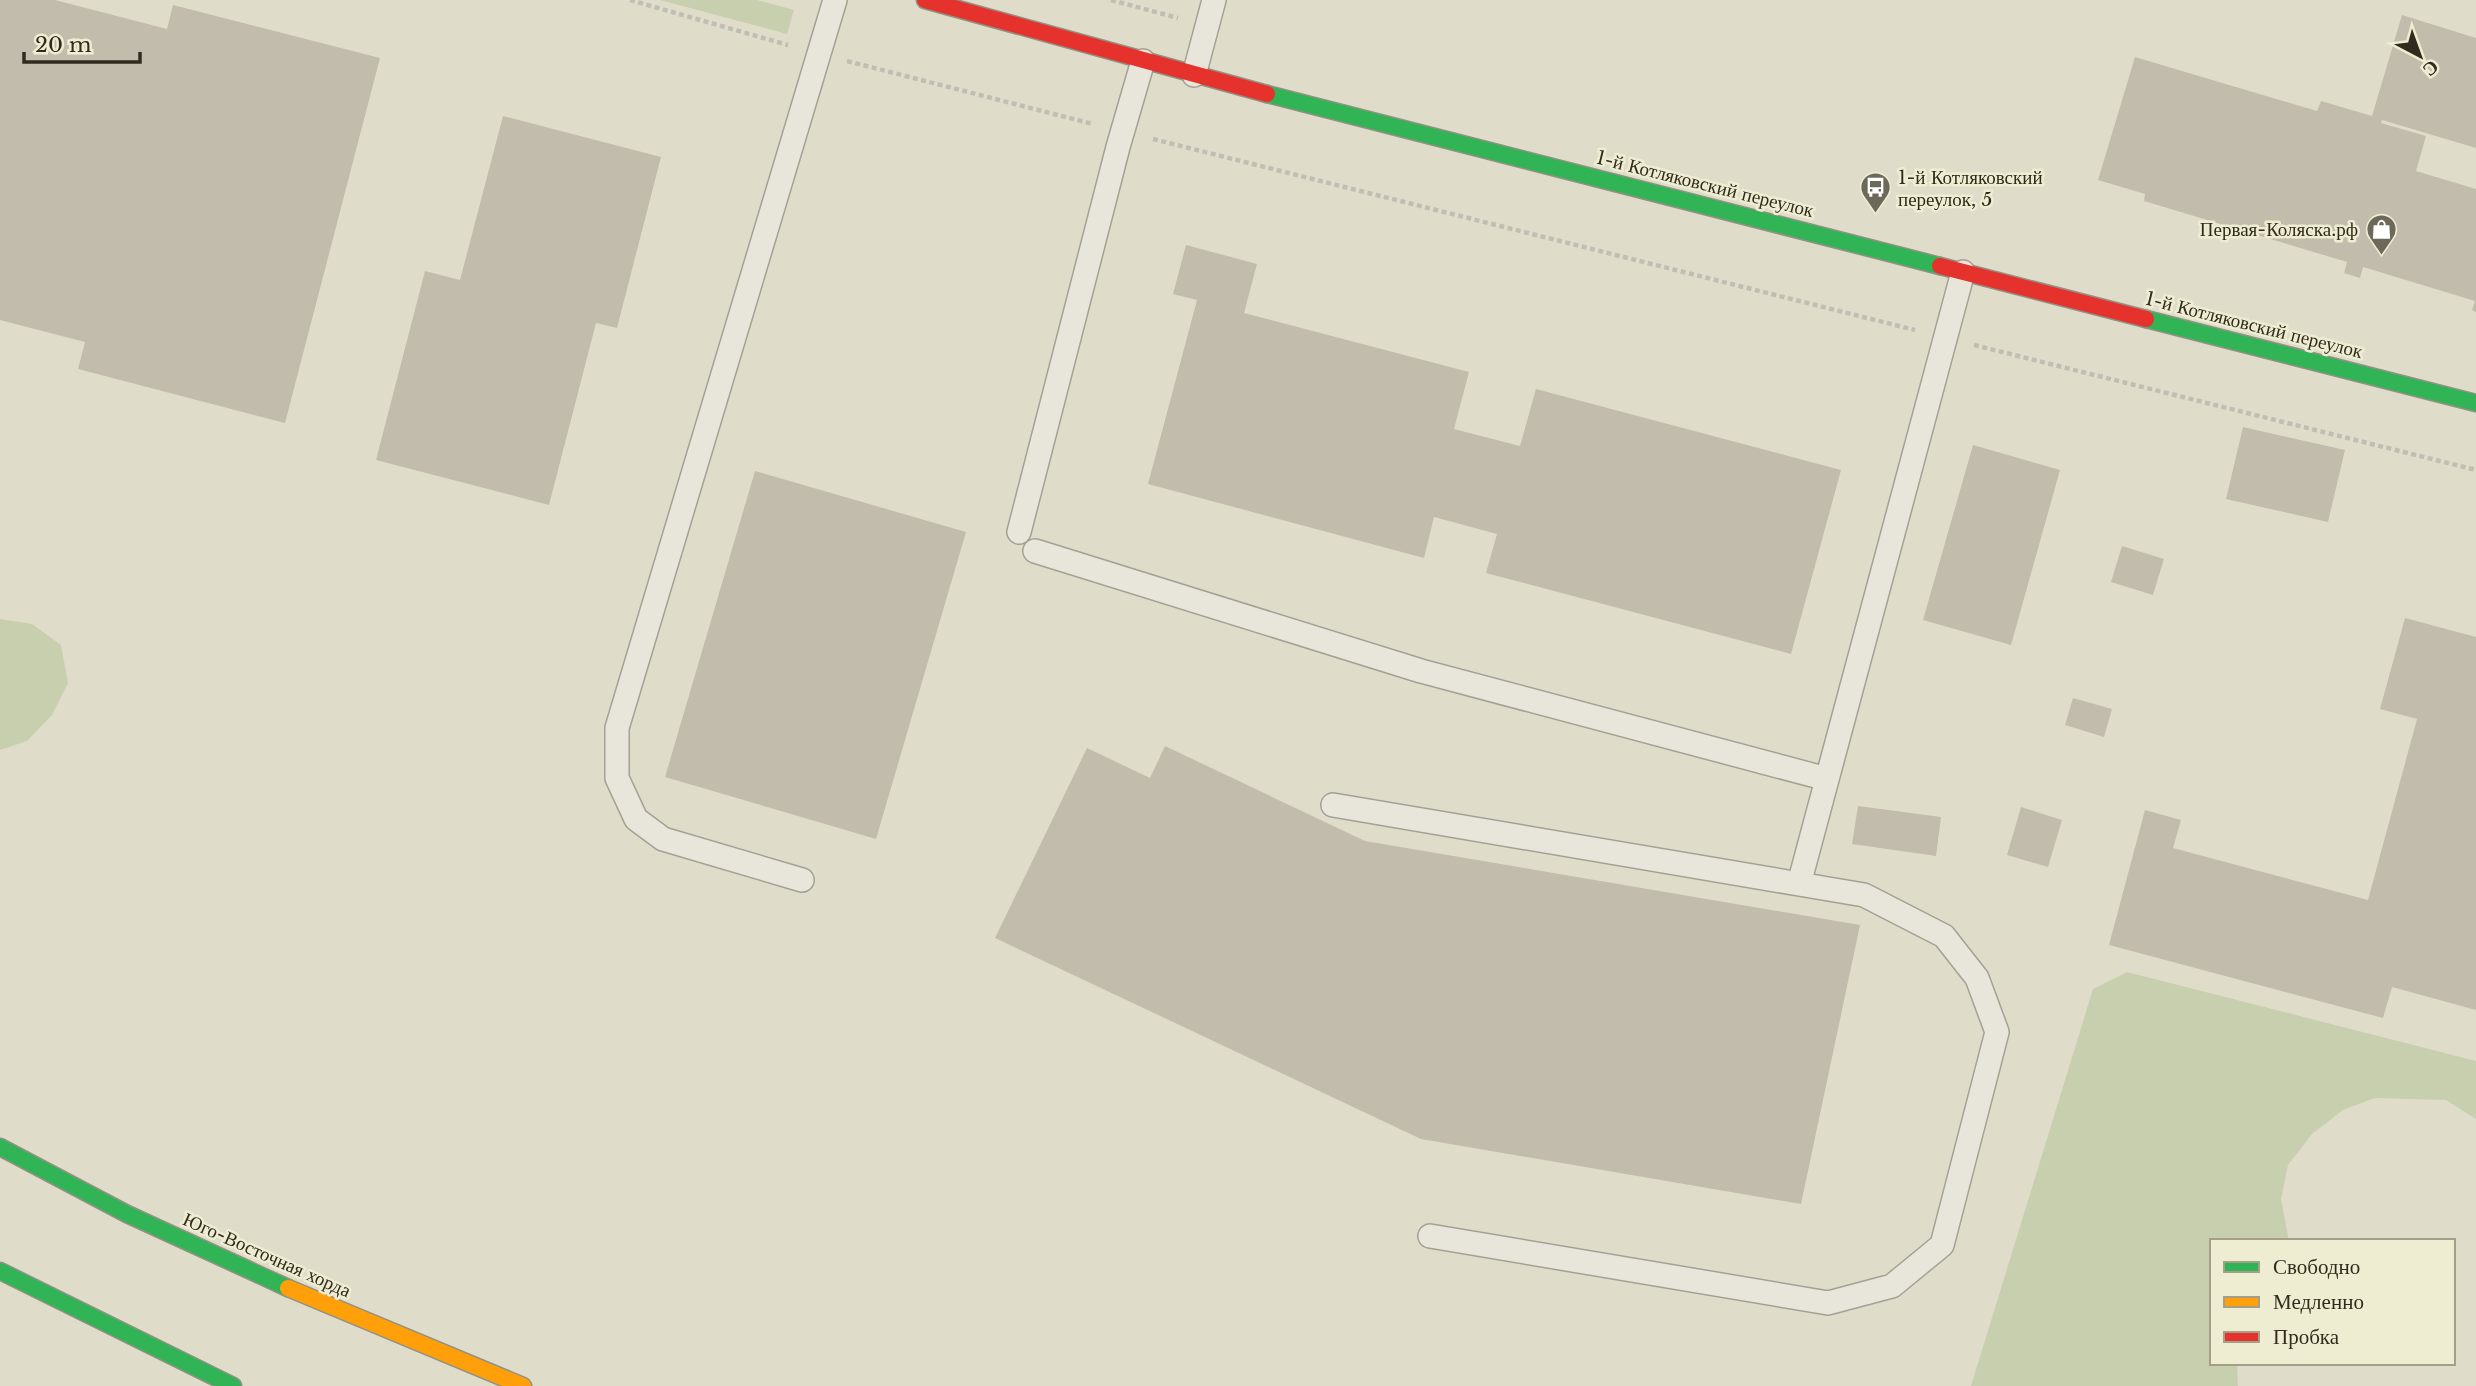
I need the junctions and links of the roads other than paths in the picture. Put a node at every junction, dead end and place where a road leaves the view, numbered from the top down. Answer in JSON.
{"nodes":[{"id":1,"x":835,"y":0,"type":"edge"},
{"id":2,"x":925,"y":0,"type":"edge"},
{"id":3,"x":1214,"y":0,"type":"edge"},
{"id":4,"x":1143,"y":61,"type":"junction"},
{"id":5,"x":1194,"y":75,"type":"junction"},
{"id":6,"x":1963,"y":272,"type":"junction"},
{"id":7,"x":2476,"y":403,"type":"edge"},
{"id":8,"x":1019,"y":532,"type":"dead end"},
{"id":9,"x":1035,"y":551,"type":"dead end"},
{"id":10,"x":1827,"y":779,"type":"junction"},
{"id":11,"x":1333,"y":805,"type":"dead end"},
{"id":12,"x":802,"y":880,"type":"dead end"},
{"id":13,"x":1799,"y":884,"type":"junction"},
{"id":14,"x":0,"y":1147,"type":"edge"},
{"id":15,"x":1430,"y":1236,"type":"dead end"},
{"id":16,"x":0,"y":1271,"type":"edge"},
{"id":17,"x":233,"y":1386,"type":"edge"},
{"id":18,"x":523,"y":1386,"type":"edge"}],
"edges":[{"from":1,"to":12,"type":"lane"},
{"from":2,"to":4,"type":"street","name":"1-й Котляковский переулок"},
{"from":3,"to":5,"type":"lane"},
{"from":4,"to":5,"type":"street","name":"1-й Котляковский переулок"},
{"from":4,"to":8,"type":"lane"},
{"from":5,"to":6,"type":"street","name":"1-й Котляковский переулок"},
{"from":6,"to":7,"type":"street","name":"1-й Котляковский переулок"},
{"from":6,"to":10,"type":"lane"},
{"from":9,"to":10,"type":"lane"},
{"from":10,"to":13,"type":"lane"},
{"from":11,"to":13,"type":"lane"},
{"from":13,"to":15,"type":"lane"},
{"from":14,"to":18,"type":"street","name":"Юго-Восточная хорда"},
{"from":16,"to":17,"type":"street"}]}
